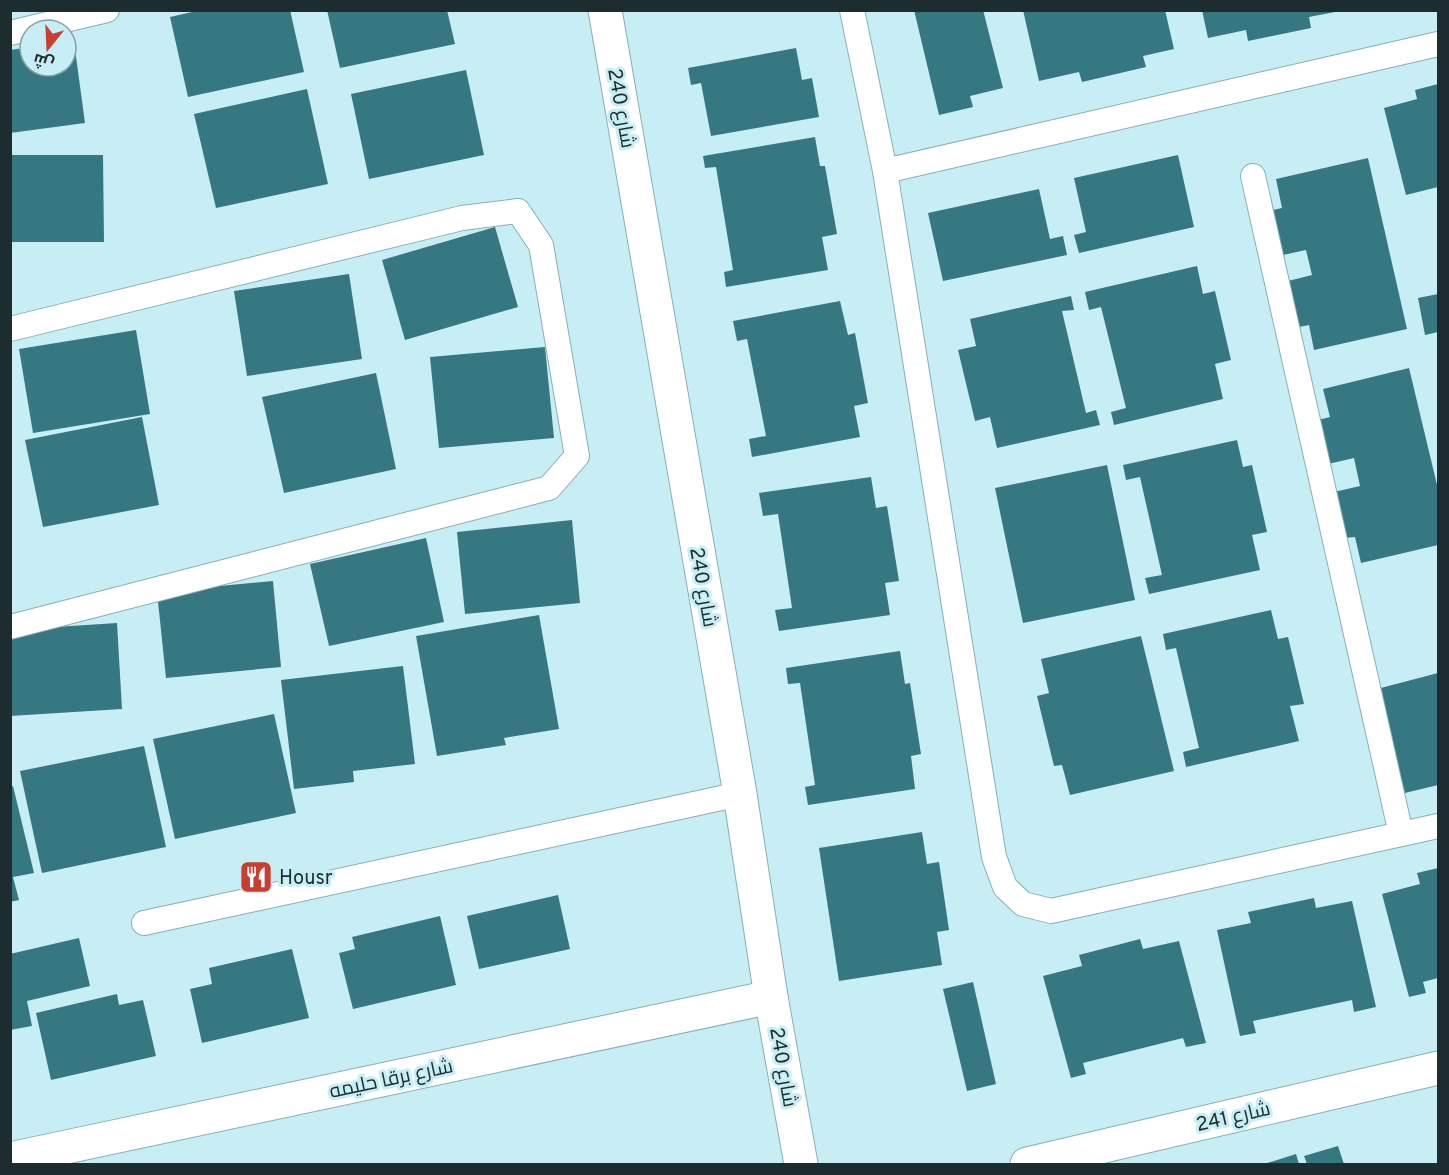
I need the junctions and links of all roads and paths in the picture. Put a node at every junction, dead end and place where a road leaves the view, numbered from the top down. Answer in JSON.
{"nodes":[{"id":1,"x":106,"y":10,"type":"edge"},
{"id":2,"x":605,"y":10,"type":"edge"},
{"id":3,"x":852,"y":10,"type":"edge"},
{"id":4,"x":10,"y":33,"type":"edge"},
{"id":5,"x":1438,"y":44,"type":"edge"},
{"id":6,"x":885,"y":171,"type":"junction"},
{"id":7,"x":1253,"y":176,"type":"dead end"},
{"id":8,"x":10,"y":329,"type":"edge"},
{"id":9,"x":10,"y":627,"type":"edge"},
{"id":10,"x":740,"y":794,"type":"junction"},
{"id":11,"x":1438,"y":826,"type":"edge"},
{"id":12,"x":1401,"y":834,"type":"junction"},
{"id":13,"x":144,"y":923,"type":"dead end"},
{"id":14,"x":771,"y":997,"type":"junction"},
{"id":15,"x":1438,"y":1068,"type":"edge"},
{"id":16,"x":10,"y":1159,"type":"edge"},
{"id":17,"x":801,"y":1164,"type":"edge"},
{"id":18,"x":1027,"y":1164,"type":"edge"}],
"edges":[{"from":1,"to":4,"type":"lane"},
{"from":2,"to":10,"type":"street","name":"شارع 240"},
{"from":3,"to":6,"type":"lane"},
{"from":5,"to":6,"type":"lane"},
{"from":6,"to":12,"type":"lane"},
{"from":7,"to":12,"type":"lane"},
{"from":8,"to":9,"type":"lane"},
{"from":10,"to":13,"type":"lane"},
{"from":10,"to":14,"type":"street","name":"شارع 240"},
{"from":11,"to":12,"type":"lane"},
{"from":14,"to":16,"type":"street","name":"شارع برقا حليمه"},
{"from":14,"to":17,"type":"street","name":"شارع 240"},
{"from":15,"to":18,"type":"street","name":"شارع 241"}]}
